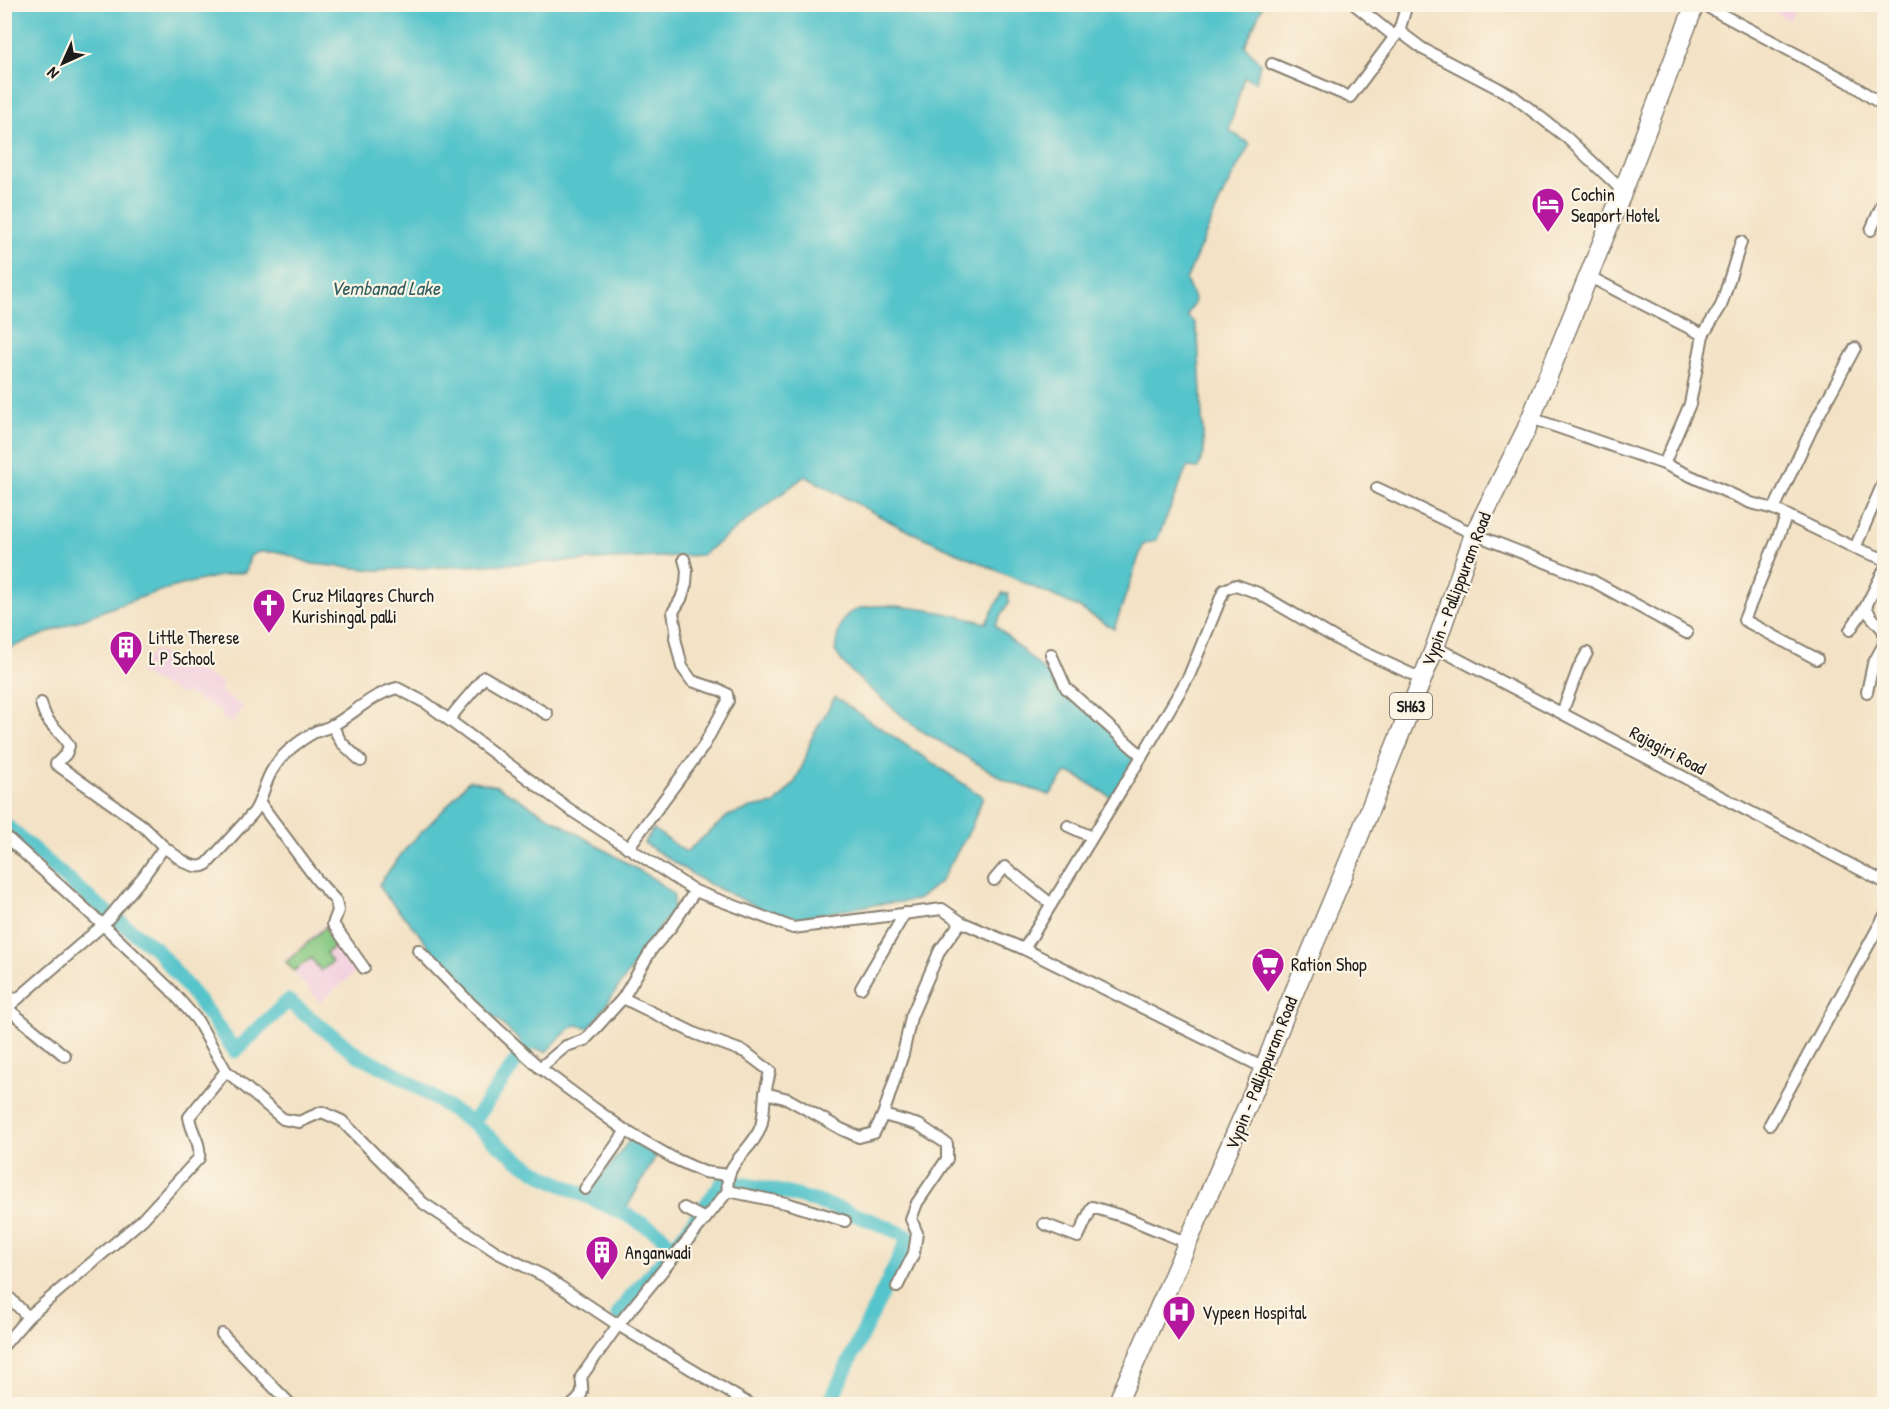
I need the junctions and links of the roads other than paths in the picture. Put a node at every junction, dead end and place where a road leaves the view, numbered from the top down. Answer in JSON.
{"nodes":[{"id":1,"x":1354,"y":4,"type":"edge"},
{"id":2,"x":1407,"y":4,"type":"edge"},
{"id":3,"x":1695,"y":4,"type":"edge"},
{"id":4,"x":1702,"y":4,"type":"edge"},
{"id":5,"x":1397,"y":34,"type":"junction"},
{"id":6,"x":1272,"y":64,"type":"dead end"},
{"id":7,"x":1884,"y":106,"type":"edge"},
{"id":8,"x":1623,"y":191,"type":"junction"},
{"id":9,"x":1884,"y":200,"type":"edge"},
{"id":10,"x":1871,"y":230,"type":"dead end"},
{"id":11,"x":1741,"y":242,"type":"dead end"},
{"id":12,"x":1588,"y":276,"type":"junction"},
{"id":13,"x":1703,"y":334,"type":"junction"},
{"id":14,"x":1855,"y":348,"type":"dead end"},
{"id":15,"x":1531,"y":418,"type":"junction"},
{"id":16,"x":1664,"y":464,"type":"junction"},
{"id":17,"x":1884,"y":481,"type":"edge"},
{"id":18,"x":1377,"y":488,"type":"dead end"},
{"id":19,"x":1774,"y":509,"type":"junction"},
{"id":20,"x":1787,"y":515,"type":"junction"},
{"id":21,"x":1474,"y":534,"type":"junction"},
{"id":22,"x":1855,"y":548,"type":"junction"},
{"id":23,"x":684,"y":559,"type":"dead end"},
{"id":24,"x":1884,"y":560,"type":"edge"},
{"id":25,"x":1884,"y":570,"type":"edge"},
{"id":26,"x":1866,"y":606,"type":"junction"},
{"id":27,"x":1850,"y":630,"type":"dead end"},
{"id":28,"x":1687,"y":633,"type":"dead end"},
{"id":29,"x":1436,"y":647,"type":"junction"},
{"id":30,"x":1587,"y":653,"type":"dead end"},
{"id":31,"x":1051,"y":654,"type":"dead end"},
{"id":32,"x":1817,"y":659,"type":"dead end"},
{"id":33,"x":1422,"y":679,"type":"junction"},
{"id":34,"x":1868,"y":692,"type":"dead end"},
{"id":35,"x":41,"y":703,"type":"dead end"},
{"id":36,"x":1562,"y":713,"type":"junction"},
{"id":37,"x":547,"y":714,"type":"dead end"},
{"id":38,"x":449,"y":720,"type":"junction"},
{"id":39,"x":332,"y":725,"type":"junction"},
{"id":40,"x":1142,"y":756,"type":"junction"},
{"id":41,"x":361,"y":761,"type":"dead end"},
{"id":42,"x":260,"y":803,"type":"junction"},
{"id":43,"x":1068,"y":826,"type":"dead end"},
{"id":44,"x":4,"y":836,"type":"edge"},
{"id":45,"x":1092,"y":837,"type":"junction"},
{"id":46,"x":164,"y":847,"type":"junction"},
{"id":47,"x":628,"y":848,"type":"junction"},
{"id":48,"x":994,"y":880,"type":"dead end"},
{"id":49,"x":1884,"y":882,"type":"edge"},
{"id":50,"x":695,"y":891,"type":"junction"},
{"id":51,"x":1051,"y":904,"type":"junction"},
{"id":52,"x":905,"y":914,"type":"junction"},
{"id":53,"x":1884,"y":917,"type":"edge"},
{"id":54,"x":961,"y":922,"type":"junction"},
{"id":55,"x":105,"y":923,"type":"junction"},
{"id":56,"x":1023,"y":949,"type":"junction"},
{"id":57,"x":418,"y":950,"type":"dead end"},
{"id":58,"x":364,"y":968,"type":"dead end"},
{"id":59,"x":861,"y":988,"type":"dead end"},
{"id":60,"x":4,"y":991,"type":"edge"},
{"id":61,"x":623,"y":998,"type":"junction"},
{"id":62,"x":9,"y":1005,"type":"edge"},
{"id":63,"x":65,"y":1056,"type":"dead end"},
{"id":64,"x":540,"y":1068,"type":"junction"},
{"id":65,"x":1264,"y":1068,"type":"junction"},
{"id":66,"x":226,"y":1071,"type":"junction"},
{"id":67,"x":765,"y":1093,"type":"junction"},
{"id":68,"x":883,"y":1115,"type":"junction"},
{"id":69,"x":1770,"y":1124,"type":"dead end"},
{"id":70,"x":626,"y":1131,"type":"junction"},
{"id":71,"x":728,"y":1175,"type":"junction"},
{"id":72,"x":585,"y":1189,"type":"dead end"},
{"id":73,"x":728,"y":1191,"type":"junction"},
{"id":74,"x":684,"y":1208,"type":"dead end"},
{"id":75,"x":705,"y":1219,"type":"junction"},
{"id":76,"x":845,"y":1221,"type":"dead end"},
{"id":77,"x":1044,"y":1224,"type":"dead end"},
{"id":78,"x":1188,"y":1243,"type":"junction"},
{"id":79,"x":897,"y":1287,"type":"dead end"},
{"id":80,"x":4,"y":1292,"type":"edge"},
{"id":81,"x":28,"y":1317,"type":"junction"},
{"id":82,"x":618,"y":1325,"type":"junction"},
{"id":83,"x":222,"y":1334,"type":"dead end"},
{"id":84,"x":4,"y":1345,"type":"edge"},
{"id":85,"x":290,"y":1404,"type":"edge"},
{"id":86,"x":573,"y":1404,"type":"edge"},
{"id":87,"x":749,"y":1404,"type":"edge"},
{"id":88,"x":1117,"y":1404,"type":"edge"}],
"edges":[{"from":1,"to":5,"type":"street"},
{"from":2,"to":5,"type":"street"},
{"from":3,"to":8,"type":"main road","name":"Vypin - Pallippuram Road","number":"SH63"},
{"from":4,"to":7,"type":"street"},
{"from":5,"to":6,"type":"street"},
{"from":5,"to":8,"type":"street"},
{"from":8,"to":12,"type":"main road","name":"Vypin - Pallippuram Road","number":"SH63"},
{"from":9,"to":10,"type":"street"},
{"from":11,"to":13,"type":"street"},
{"from":12,"to":13,"type":"street"},
{"from":12,"to":15,"type":"main road","name":"Vypin - Pallippuram Road","number":"SH63"},
{"from":13,"to":16,"type":"street"},
{"from":14,"to":19,"type":"street"},
{"from":15,"to":16,"type":"street"},
{"from":15,"to":21,"type":"main road","name":"Vypin - Pallippuram Road","number":"SH63"},
{"from":16,"to":19,"type":"street"},
{"from":17,"to":22,"type":"street"},
{"from":18,"to":21,"type":"street"},
{"from":19,"to":20,"type":"street"},
{"from":20,"to":22,"type":"street"},
{"from":20,"to":32,"type":"street"},
{"from":21,"to":28,"type":"street"},
{"from":21,"to":29,"type":"main road","name":"Vypin - Pallippuram Road","number":"SH63"},
{"from":22,"to":24,"type":"street"},
{"from":23,"to":47,"type":"street"},
{"from":25,"to":26,"type":"street"},
{"from":26,"to":27,"type":"street"},
{"from":26,"to":34,"type":"street"},
{"from":29,"to":33,"type":"main road","name":"Vypin - Pallippuram Road","number":"SH63"},
{"from":29,"to":36,"type":"street","name":"Rajagiri Road"},
{"from":30,"to":36,"type":"street"},
{"from":31,"to":40,"type":"street"},
{"from":33,"to":40,"type":"street"},
{"from":33,"to":65,"type":"main road","name":"Vypin - Pallippuram Road","number":"SH63"},
{"from":35,"to":46,"type":"street"},
{"from":36,"to":49,"type":"street","name":"Rajagiri Road"},
{"from":37,"to":38,"type":"street"},
{"from":38,"to":39,"type":"street"},
{"from":38,"to":47,"type":"street"},
{"from":39,"to":41,"type":"street"},
{"from":39,"to":42,"type":"street"},
{"from":40,"to":45,"type":"street"},
{"from":42,"to":46,"type":"street"},
{"from":42,"to":58,"type":"street"},
{"from":43,"to":45,"type":"street"},
{"from":44,"to":55,"type":"street"},
{"from":45,"to":51,"type":"street"},
{"from":46,"to":55,"type":"street"},
{"from":47,"to":50,"type":"street"},
{"from":48,"to":51,"type":"street"},
{"from":50,"to":52,"type":"street"},
{"from":50,"to":61,"type":"street"},
{"from":51,"to":56,"type":"street"},
{"from":52,"to":54,"type":"street"},
{"from":52,"to":59,"type":"street"},
{"from":53,"to":69,"type":"street"},
{"from":54,"to":56,"type":"street"},
{"from":54,"to":68,"type":"street"},
{"from":55,"to":62,"type":"street"},
{"from":55,"to":66,"type":"street"},
{"from":56,"to":65,"type":"street"},
{"from":57,"to":64,"type":"street"},
{"from":60,"to":62,"type":"street"},
{"from":61,"to":64,"type":"street"},
{"from":61,"to":67,"type":"street"},
{"from":62,"to":63,"type":"street"},
{"from":64,"to":70,"type":"street"},
{"from":65,"to":78,"type":"main road","name":"Vypin - Pallippuram Road","number":"SH63"},
{"from":66,"to":81,"type":"street"},
{"from":66,"to":82,"type":"street"},
{"from":67,"to":68,"type":"street"},
{"from":67,"to":71,"type":"street"},
{"from":68,"to":79,"type":"street"},
{"from":70,"to":71,"type":"street"},
{"from":70,"to":72,"type":"street"},
{"from":71,"to":73,"type":"street"},
{"from":73,"to":75,"type":"street"},
{"from":73,"to":76,"type":"street"},
{"from":74,"to":75,"type":"street"},
{"from":75,"to":82,"type":"street"},
{"from":77,"to":78,"type":"street"},
{"from":78,"to":88,"type":"main road","name":"Vypin - Pallippuram Road","number":"SH63"},
{"from":80,"to":81,"type":"street"},
{"from":81,"to":84,"type":"street"},
{"from":82,"to":86,"type":"street"},
{"from":82,"to":87,"type":"street"},
{"from":83,"to":85,"type":"street"}]}
